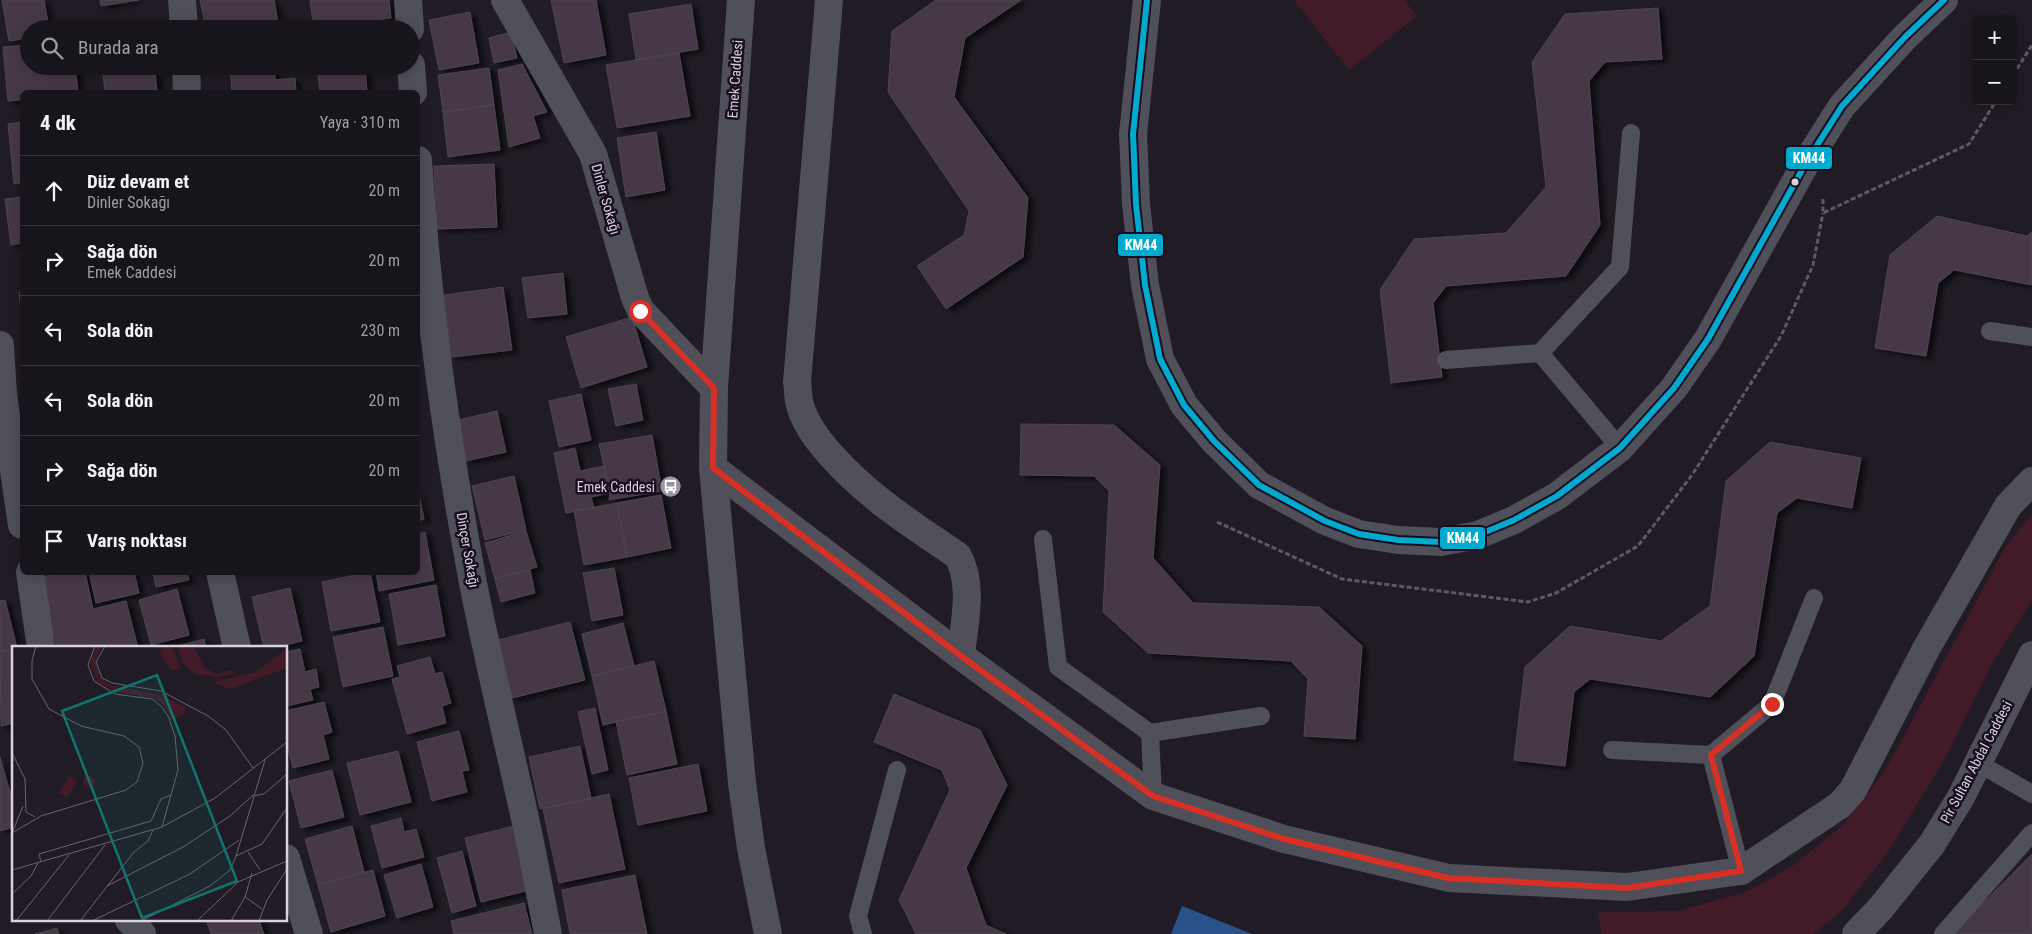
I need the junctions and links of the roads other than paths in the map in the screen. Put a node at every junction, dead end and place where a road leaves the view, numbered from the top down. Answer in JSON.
{"nodes":[{"id":1,"x":182,"y":0,"type":"edge"},
{"id":2,"x":408,"y":0,"type":"edge"},
{"id":3,"x":505,"y":0,"type":"edge"},
{"id":4,"x":741,"y":0,"type":"edge"},
{"id":5,"x":829,"y":0,"type":"edge"},
{"id":6,"x":1147,"y":0,"type":"edge"},
{"id":7,"x":1944,"y":0,"type":"edge"},
{"id":8,"x":183,"y":20,"type":"edge"},
{"id":9,"x":409,"y":20,"type":"edge"},
{"id":10,"x":186,"y":75,"type":"edge"},
{"id":11,"x":412,"y":75,"type":"edge"},
{"id":12,"x":187,"y":90,"type":"edge"},
{"id":13,"x":413,"y":90,"type":"edge"},
{"id":14,"x":1631,"y":133,"type":"dead end"},
{"id":15,"x":420,"y":187,"type":"edge"},
{"id":16,"x":1990,"y":331,"type":"dead end"},
{"id":17,"x":2032,"y":337,"type":"edge"},
{"id":18,"x":0,"y":345,"type":"edge"},
{"id":19,"x":1540,"y":353,"type":"junction"},
{"id":20,"x":1446,"y":360,"type":"dead end"},
{"id":21,"x":714,"y":388,"type":"junction"},
{"id":22,"x":1620,"y":448,"type":"junction"},
{"id":23,"x":713,"y":468,"type":"junction"},
{"id":24,"x":2032,"y":481,"type":"edge"},
{"id":25,"x":20,"y":511,"type":"edge"},
{"id":26,"x":1043,"y":539,"type":"dead end"},
{"id":27,"x":30,"y":575,"type":"edge"},
{"id":28,"x":221,"y":575,"type":"edge"},
{"id":29,"x":1814,"y":598,"type":"dead end"},
{"id":30,"x":41,"y":646,"type":"edge"},
{"id":31,"x":238,"y":646,"type":"edge"},
{"id":32,"x":2032,"y":655,"type":"edge"},
{"id":33,"x":961,"y":656,"type":"junction"},
{"id":34,"x":1260,"y":716,"type":"dead end"},
{"id":35,"x":1150,"y":733,"type":"junction"},
{"id":36,"x":1612,"y":750,"type":"dead end"},
{"id":37,"x":1711,"y":755,"type":"junction"},
{"id":38,"x":1978,"y":763,"type":"junction"},
{"id":39,"x":897,"y":770,"type":"dead end"},
{"id":40,"x":2032,"y":794,"type":"edge"},
{"id":41,"x":1153,"y":796,"type":"junction"},
{"id":42,"x":2032,"y":833,"type":"edge"},
{"id":43,"x":288,"y":865,"type":"edge"},
{"id":44,"x":1741,"y":871,"type":"junction"},
{"id":45,"x":131,"y":922,"type":"edge"},
{"id":46,"x":142,"y":934,"type":"edge"},
{"id":47,"x":309,"y":934,"type":"edge"},
{"id":48,"x":548,"y":934,"type":"edge"},
{"id":49,"x":768,"y":934,"type":"edge"},
{"id":50,"x":863,"y":934,"type":"edge"},
{"id":51,"x":1856,"y":934,"type":"edge"},
{"id":52,"x":1944,"y":934,"type":"edge"}],
"edges":[{"from":1,"to":8,"type":"street"},
{"from":2,"to":9,"type":"street"},
{"from":3,"to":21,"type":"street","name":"Dinler Sokağı"},
{"from":4,"to":21,"type":"street","name":"Emek Caddesi"},
{"from":5,"to":33,"type":"street"},
{"from":6,"to":22,"type":"street"},
{"from":7,"to":22,"type":"street"},
{"from":10,"to":12,"type":"street"},
{"from":11,"to":13,"type":"street"},
{"from":14,"to":19,"type":"lane"},
{"from":15,"to":48,"type":"street","name":"Dinçer Sokağı"},
{"from":16,"to":17,"type":"lane"},
{"from":18,"to":25,"type":"street"},
{"from":19,"to":20,"type":"lane"},
{"from":19,"to":22,"type":"lane"},
{"from":21,"to":23,"type":"street","name":"Emek Caddesi"},
{"from":23,"to":33,"type":"street"},
{"from":23,"to":49,"type":"street","name":"Emek Caddesi"},
{"from":24,"to":44,"type":"street"},
{"from":26,"to":35,"type":"lane"},
{"from":27,"to":30,"type":"street"},
{"from":28,"to":31,"type":"street"},
{"from":29,"to":37,"type":"lane"},
{"from":32,"to":38,"type":"street","name":"Pir Sultan Abdal Caddesi"},
{"from":33,"to":41,"type":"street"},
{"from":34,"to":35,"type":"lane"},
{"from":35,"to":41,"type":"lane"},
{"from":36,"to":37,"type":"lane"},
{"from":37,"to":44,"type":"lane"},
{"from":38,"to":40,"type":"lane"},
{"from":38,"to":51,"type":"street","name":"Pir Sultan Abdal Caddesi"},
{"from":39,"to":50,"type":"lane"},
{"from":41,"to":44,"type":"street"},
{"from":42,"to":52,"type":"lane"},
{"from":43,"to":47,"type":"street"},
{"from":45,"to":46,"type":"street"}]}
